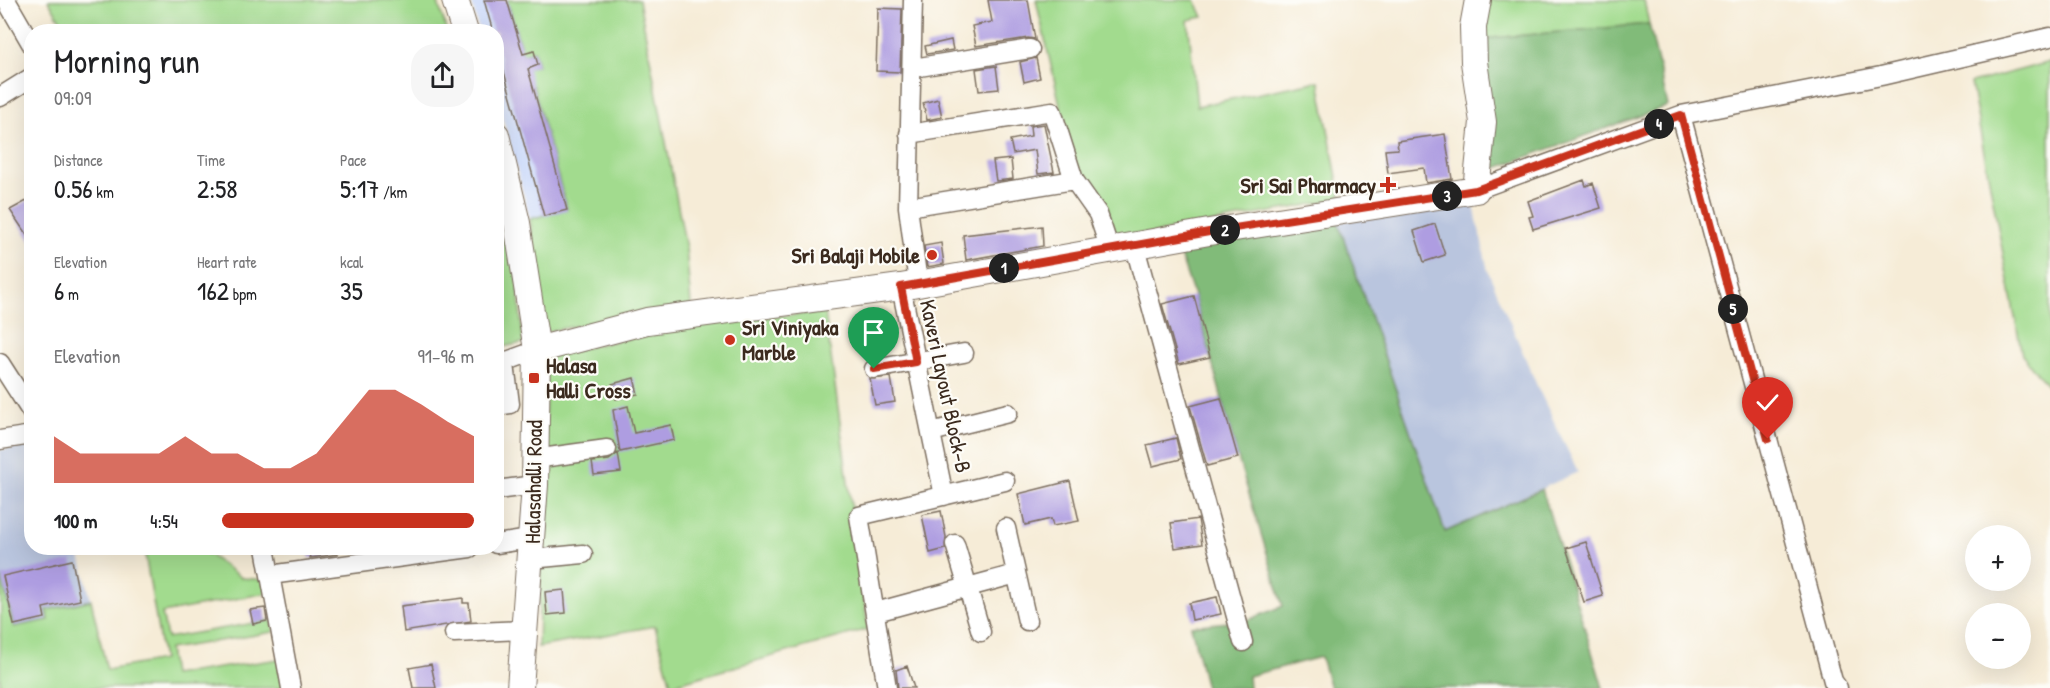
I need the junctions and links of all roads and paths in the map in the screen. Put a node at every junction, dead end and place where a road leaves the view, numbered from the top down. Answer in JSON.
{"nodes":[{"id":1,"x":6,"y":0,"type":"edge"},
{"id":2,"x":455,"y":0,"type":"edge"},
{"id":3,"x":913,"y":0,"type":"edge"},
{"id":4,"x":1478,"y":0,"type":"edge"},
{"id":5,"x":462,"y":24,"type":"edge"},
{"id":6,"x":24,"y":31,"type":"edge"},
{"id":7,"x":2050,"y":37,"type":"edge"},
{"id":8,"x":1030,"y":49,"type":"dead end"},
{"id":9,"x":914,"y":68,"type":"junction"},
{"id":10,"x":24,"y":80,"type":"edge"},
{"id":11,"x":3,"y":88,"type":"edge"},
{"id":12,"x":1681,"y":115,"type":"junction"},
{"id":13,"x":909,"y":134,"type":"junction"},
{"id":14,"x":1074,"y":180,"type":"junction"},
{"id":15,"x":504,"y":189,"type":"edge"},
{"id":16,"x":1476,"y":190,"type":"junction"},
{"id":17,"x":908,"y":207,"type":"junction"},
{"id":18,"x":1122,"y":248,"type":"junction"},
{"id":19,"x":909,"y":285,"type":"junction"},
{"id":20,"x":537,"y":350,"type":"junction"},
{"id":21,"x":964,"y":353,"type":"dead end"},
{"id":22,"x":916,"y":362,"type":"junction"},
{"id":23,"x":0,"y":363,"type":"edge"},
{"id":24,"x":504,"y":363,"type":"edge"},
{"id":25,"x":874,"y":369,"type":"dead end"},
{"id":26,"x":504,"y":377,"type":"edge"},
{"id":27,"x":24,"y":400,"type":"edge"},
{"id":28,"x":504,"y":405,"type":"edge"},
{"id":29,"x":1008,"y":413,"type":"dead end"},
{"id":30,"x":931,"y":432,"type":"junction"},
{"id":31,"x":24,"y":436,"type":"edge"},
{"id":32,"x":0,"y":440,"type":"edge"},
{"id":33,"x":607,"y":449,"type":"dead end"},
{"id":34,"x":534,"y":459,"type":"junction"},
{"id":35,"x":1005,"y":481,"type":"dead end"},
{"id":36,"x":535,"y":485,"type":"junction"},
{"id":37,"x":504,"y":489,"type":"edge"},
{"id":38,"x":944,"y":496,"type":"junction"},
{"id":39,"x":1006,"y":528,"type":"dead end"},
{"id":40,"x":955,"y":544,"type":"dead end"},
{"id":41,"x":504,"y":545,"type":"edge"},
{"id":42,"x":531,"y":549,"type":"junction"},
{"id":43,"x":583,"y":554,"type":"dead end"},
{"id":44,"x":266,"y":555,"type":"edge"},
{"id":45,"x":418,"y":555,"type":"edge"},
{"id":46,"x":1016,"y":574,"type":"junction"},
{"id":47,"x":270,"y":575,"type":"junction"},
{"id":48,"x":968,"y":587,"type":"junction"},
{"id":49,"x":876,"y":612,"type":"junction"},
{"id":50,"x":1027,"y":621,"type":"dead end"},
{"id":51,"x":525,"y":630,"type":"junction"},
{"id":52,"x":981,"y":632,"type":"dead end"},
{"id":53,"x":454,"y":633,"type":"dead end"},
{"id":54,"x":1242,"y":642,"type":"dead end"},
{"id":55,"x":291,"y":688,"type":"edge"},
{"id":56,"x":520,"y":688,"type":"edge"},
{"id":57,"x":887,"y":688,"type":"edge"},
{"id":58,"x":1838,"y":688,"type":"edge"}],
"edges":[{"from":1,"to":6,"type":"street"},
{"from":2,"to":5,"type":"street"},
{"from":3,"to":9,"type":"street","name":"Kaveri Layout Block-B"},
{"from":4,"to":16,"type":"street"},
{"from":7,"to":12,"type":"street"},
{"from":8,"to":9,"type":"street"},
{"from":9,"to":13,"type":"street","name":"Kaveri Layout Block-B"},
{"from":10,"to":11,"type":"street"},
{"from":12,"to":16,"type":"street"},
{"from":12,"to":58,"type":"street"},
{"from":13,"to":14,"type":"street"},
{"from":13,"to":17,"type":"street","name":"Kaveri Layout Block-B"},
{"from":14,"to":17,"type":"street"},
{"from":14,"to":18,"type":"street"},
{"from":15,"to":20,"type":"street","name":"Halasahalli Road"},
{"from":16,"to":18,"type":"street"},
{"from":17,"to":19,"type":"street","name":"Kaveri Layout Block-B"},
{"from":18,"to":19,"type":"street"},
{"from":18,"to":54,"type":"street"},
{"from":19,"to":20,"type":"street"},
{"from":19,"to":22,"type":"street","name":"Kaveri Layout Block-B"},
{"from":20,"to":24,"type":"street"},
{"from":20,"to":34,"type":"street","name":"Halasahalli Road"},
{"from":21,"to":22,"type":"street"},
{"from":22,"to":25,"type":"street"},
{"from":22,"to":30,"type":"street","name":"Kaveri Layout Block-B"},
{"from":23,"to":27,"type":"street"},
{"from":26,"to":28,"type":"street"},
{"from":29,"to":30,"type":"street"},
{"from":30,"to":38,"type":"street","name":"Kaveri Layout Block-B"},
{"from":31,"to":32,"type":"street"},
{"from":33,"to":34,"type":"street"},
{"from":34,"to":36,"type":"street","name":"Halasahalli Road"},
{"from":35,"to":38,"type":"street"},
{"from":36,"to":37,"type":"street"},
{"from":36,"to":42,"type":"street","name":"Halasahalli Road"},
{"from":38,"to":49,"type":"street"},
{"from":39,"to":46,"type":"street"},
{"from":40,"to":48,"type":"street"},
{"from":41,"to":42,"type":"street"},
{"from":42,"to":43,"type":"street"},
{"from":42,"to":51,"type":"street","name":"Halasahalli Road"},
{"from":44,"to":47,"type":"street"},
{"from":45,"to":47,"type":"street"},
{"from":46,"to":48,"type":"street"},
{"from":46,"to":50,"type":"street"},
{"from":47,"to":55,"type":"street"},
{"from":48,"to":49,"type":"street"},
{"from":48,"to":52,"type":"street"},
{"from":49,"to":57,"type":"street"},
{"from":51,"to":53,"type":"street"},
{"from":51,"to":56,"type":"street","name":"Halasahalli Road"}]}
